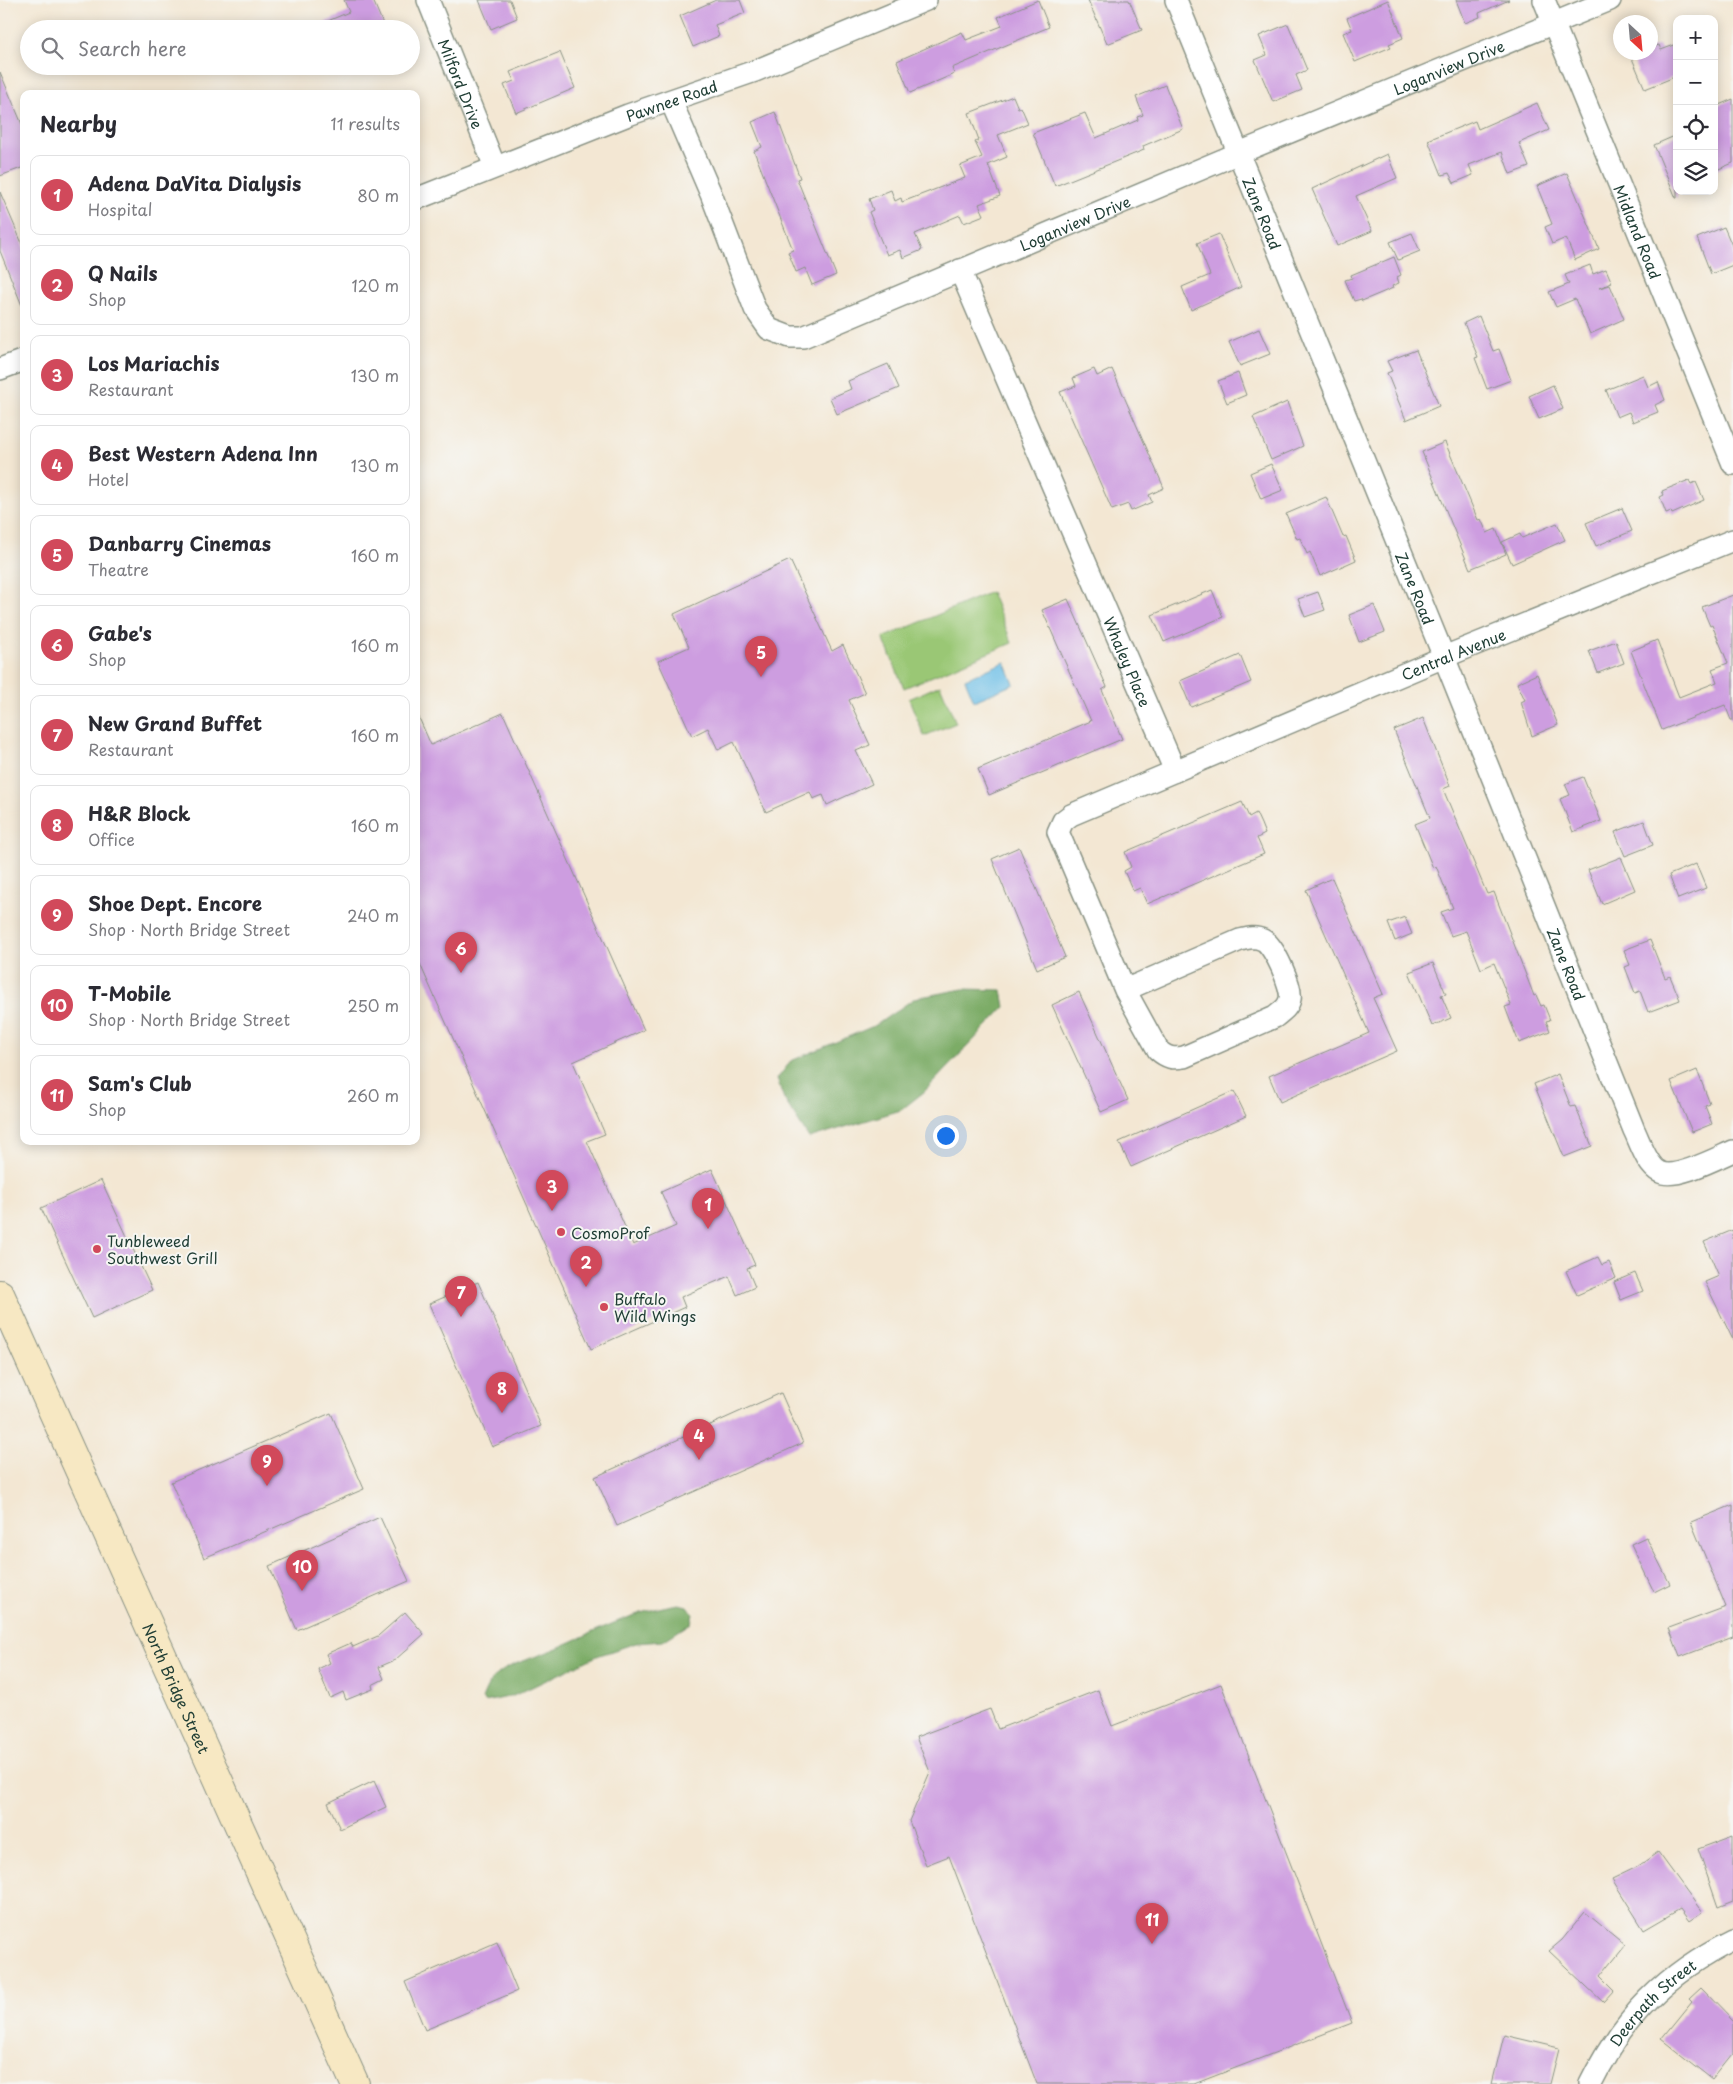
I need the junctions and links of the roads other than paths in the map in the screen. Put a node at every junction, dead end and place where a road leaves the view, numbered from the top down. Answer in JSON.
{"nodes":[{"id":1,"x":428,"y":0,"type":"edge"},
{"id":2,"x":926,"y":0,"type":"edge"},
{"id":3,"x":1176,"y":0,"type":"edge"},
{"id":4,"x":1544,"y":0,"type":"edge"},
{"id":5,"x":1610,"y":0,"type":"edge"},
{"id":6,"x":1553,"y":23,"type":"junction"},
{"id":7,"x":671,"y":102,"type":"junction"},
{"id":8,"x":1239,"y":153,"type":"junction"},
{"id":9,"x":496,"y":167,"type":"junction"},
{"id":10,"x":420,"y":197,"type":"edge"},
{"id":11,"x":960,"y":270,"type":"junction"},
{"id":12,"x":20,"y":362,"type":"edge"},
{"id":13,"x":0,"y":369,"type":"edge"},
{"id":14,"x":1733,"y":464,"type":"edge"},
{"id":15,"x":1733,"y":540,"type":"edge"},
{"id":16,"x":1444,"y":657,"type":"junction"},
{"id":17,"x":1175,"y":771,"type":"junction"},
{"id":18,"x":1125,"y":990,"type":"junction"},
{"id":19,"x":1733,"y":1151,"type":"edge"},
{"id":20,"x":0,"y":1294,"type":"edge"},
{"id":21,"x":1733,"y":1940,"type":"edge"},
{"id":22,"x":355,"y":2084,"type":"edge"},
{"id":23,"x":1590,"y":2084,"type":"edge"}],
"edges":[{"from":1,"to":9,"type":"street","name":"Milford Drive"},
{"from":2,"to":7,"type":"street","name":"Pawnee Road"},
{"from":3,"to":8,"type":"street","name":"Zane Road"},
{"from":4,"to":6,"type":"street","name":"Midland Road"},
{"from":5,"to":6,"type":"street","name":"Loganview Drive"},
{"from":6,"to":8,"type":"street","name":"Loganview Drive"},
{"from":6,"to":14,"type":"street","name":"Midland Road"},
{"from":7,"to":9,"type":"street","name":"Pawnee Road"},
{"from":7,"to":11,"type":"street","name":"Loganview Drive"},
{"from":8,"to":11,"type":"street","name":"Loganview Drive"},
{"from":8,"to":16,"type":"street","name":"Zane Road"},
{"from":9,"to":10,"type":"street","name":"Pawnee Road"},
{"from":11,"to":17,"type":"street","name":"Whaley Place"},
{"from":12,"to":13,"type":"street"},
{"from":15,"to":16,"type":"street","name":"Central Avenue"},
{"from":16,"to":17,"type":"street","name":"Central Avenue"},
{"from":16,"to":19,"type":"street","name":"Zane Road"},
{"from":17,"to":18,"type":"street"},
{"from":18,"to":18,"type":"street"},
{"from":20,"to":22,"type":"main road","name":"North Bridge Street"},
{"from":21,"to":23,"type":"street","name":"Deerpath Street"}]}
